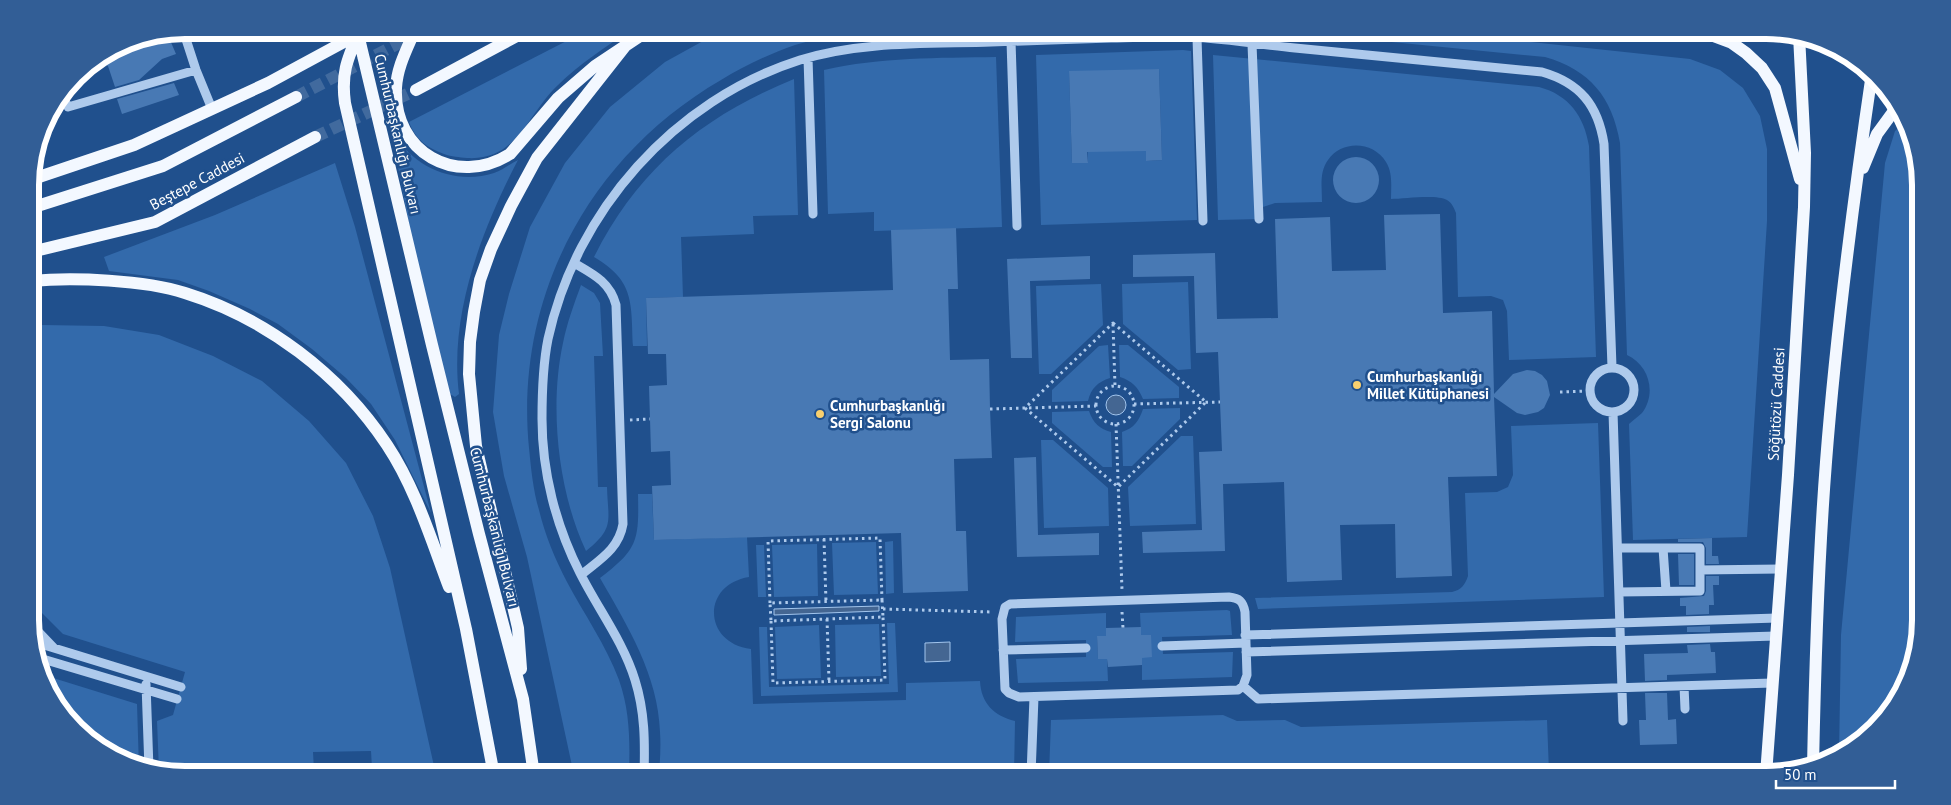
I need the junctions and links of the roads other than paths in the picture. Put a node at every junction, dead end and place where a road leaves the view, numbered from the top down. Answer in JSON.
{"nodes":[{"id":1,"x":186,"y":39,"type":"edge"},
{"id":2,"x":346,"y":39,"type":"edge"},
{"id":3,"x":357,"y":39,"type":"edge"},
{"id":4,"x":362,"y":39,"type":"edge"},
{"id":5,"x":411,"y":39,"type":"edge"},
{"id":6,"x":511,"y":39,"type":"edge"},
{"id":7,"x":634,"y":39,"type":"edge"},
{"id":8,"x":1077,"y":39,"type":"edge"},
{"id":9,"x":1197,"y":39,"type":"edge"},
{"id":10,"x":1206,"y":39,"type":"edge"},
{"id":11,"x":1721,"y":39,"type":"edge"},
{"id":12,"x":1011,"y":41,"type":"junction"},
{"id":13,"x":1799,"y":43,"type":"edge"},
{"id":14,"x":626,"y":44,"type":"junction"},
{"id":15,"x":1252,"y":44,"type":"junction"},
{"id":16,"x":808,"y":58,"type":"junction"},
{"id":17,"x":196,"y":70,"type":"junction"},
{"id":18,"x":1871,"y":82,"type":"edge"},
{"id":19,"x":416,"y":90,"type":"tunnel mouth"},
{"id":20,"x":296,"y":97,"type":"tunnel mouth"},
{"id":21,"x":65,"y":101,"type":"edge"},
{"id":22,"x":212,"y":109,"type":"junction"},
{"id":23,"x":1893,"y":112,"type":"edge"},
{"id":24,"x":315,"y":137,"type":"tunnel mouth"},
{"id":25,"x":39,"y":177,"type":"edge"},
{"id":26,"x":1804,"y":193,"type":"junction"},
{"id":27,"x":1853,"y":199,"type":"junction"},
{"id":28,"x":39,"y":205,"type":"edge"},
{"id":29,"x":813,"y":214,"type":"dead end"},
{"id":30,"x":1259,"y":219,"type":"dead end"},
{"id":31,"x":1203,"y":221,"type":"dead end"},
{"id":32,"x":1017,"y":226,"type":"dead end"},
{"id":33,"x":39,"y":250,"type":"edge"},
{"id":34,"x":574,"y":263,"type":"junction"},
{"id":35,"x":39,"y":281,"type":"edge"},
{"id":36,"x":1612,"y":368,"type":"junction"},
{"id":37,"x":1613,"y":412,"type":"junction"},
{"id":38,"x":1619,"y":548,"type":"junction"},
{"id":39,"x":1664,"y":548,"type":"junction"},
{"id":40,"x":1781,"y":569,"type":"junction"},
{"id":41,"x":1700,"y":570,"type":"junction"},
{"id":42,"x":580,"y":575,"type":"junction"},
{"id":43,"x":1666,"y":591,"type":"junction"},
{"id":44,"x":1619,"y":592,"type":"junction"},
{"id":45,"x":1777,"y":618,"type":"junction"},
{"id":46,"x":1620,"y":623,"type":"junction"},
{"id":47,"x":466,"y":629,"type":"junction"},
{"id":48,"x":40,"y":633,"type":"edge"},
{"id":49,"x":1776,"y":636,"type":"junction"},
{"id":50,"x":1621,"y":640,"type":"junction"},
{"id":51,"x":41,"y":643,"type":"edge"},
{"id":52,"x":1246,"y":643,"type":"junction"},
{"id":53,"x":1162,"y":646,"type":"dead end"},
{"id":54,"x":54,"y":648,"type":"junction"},
{"id":55,"x":1086,"y":648,"type":"dead end"},
{"id":56,"x":1003,"y":650,"type":"junction"},
{"id":57,"x":44,"y":659,"type":"edge"},
{"id":58,"x":51,"y":660,"type":"junction"},
{"id":59,"x":45,"y":662,"type":"edge"},
{"id":60,"x":146,"y":676,"type":"junction"},
{"id":61,"x":1772,"y":683,"type":"junction"},
{"id":62,"x":1243,"y":686,"type":"junction"},
{"id":63,"x":1684,"y":686,"type":"junction"},
{"id":64,"x":181,"y":687,"type":"dead end"},
{"id":65,"x":1622,"y":688,"type":"junction"},
{"id":66,"x":146,"y":690,"type":"junction"},
{"id":67,"x":1034,"y":697,"type":"junction"},
{"id":68,"x":177,"y":699,"type":"dead end"},
{"id":69,"x":523,"y":699,"type":"junction"},
{"id":70,"x":1685,"y":709,"type":"dead end"},
{"id":71,"x":1624,"y":721,"type":"dead end"},
{"id":72,"x":1813,"y":759,"type":"edge"},
{"id":73,"x":149,"y":761,"type":"edge"},
{"id":74,"x":492,"y":766,"type":"edge"},
{"id":75,"x":533,"y":766,"type":"edge"},
{"id":76,"x":644,"y":766,"type":"edge"},
{"id":77,"x":1031,"y":766,"type":"edge"},
{"id":78,"x":1767,"y":766,"type":"edge"}],
"edges":[{"from":1,"to":17,"type":"street"},
{"from":2,"to":22,"type":"main road"},
{"from":3,"to":47,"type":"main road","name":"Cumhurbaşkanlığı Bulvarı"},
{"from":4,"to":69,"type":"main road","name":"Cumhurbaşkanlığı Bulvarı"},
{"from":5,"to":14,"type":"main road"},
{"from":6,"to":19,"type":"main road"},
{"from":7,"to":14,"type":"main road"},
{"from":8,"to":12,"type":"street"},
{"from":9,"to":31,"type":"street"},
{"from":10,"to":15,"type":"street"},
{"from":11,"to":26,"type":"main road"},
{"from":12,"to":16,"type":"street"},
{"from":12,"to":32,"type":"street"},
{"from":13,"to":26,"type":"main road","name":"Söğütözü Caddesi"},
{"from":14,"to":69,"type":"main road"},
{"from":15,"to":30,"type":"street"},
{"from":15,"to":36,"type":"street"},
{"from":16,"to":29,"type":"street"},
{"from":16,"to":34,"type":"street"},
{"from":17,"to":21,"type":"street"},
{"from":17,"to":22,"type":"street"},
{"from":18,"to":27,"type":"main road"},
{"from":20,"to":28,"type":"main road"},
{"from":22,"to":25,"type":"main road"},
{"from":23,"to":27,"type":"main road"},
{"from":24,"to":33,"type":"main road","name":"Beştepe Caddesi"},
{"from":26,"to":40,"type":"main road","name":"Söğütözü Caddesi"},
{"from":27,"to":72,"type":"main road"},
{"from":34,"to":42,"type":"street"},
{"from":34,"to":42,"type":"street"},
{"from":35,"to":47,"type":"main road"},
{"from":36,"to":37,"type":"street"},
{"from":36,"to":37,"type":"street"},
{"from":37,"to":38,"type":"street"},
{"from":38,"to":39,"type":"street"},
{"from":38,"to":44,"type":"street"},
{"from":39,"to":41,"type":"street"},
{"from":39,"to":43,"type":"street"},
{"from":40,"to":41,"type":"street"},
{"from":40,"to":45,"type":"main road","name":"Söğütözü Caddesi"},
{"from":41,"to":43,"type":"street"},
{"from":42,"to":76,"type":"street"},
{"from":43,"to":44,"type":"street"},
{"from":44,"to":46,"type":"street"},
{"from":45,"to":46,"type":"street"},
{"from":45,"to":49,"type":"main road","name":"Söğütözü Caddesi"},
{"from":46,"to":50,"type":"street"},
{"from":46,"to":52,"type":"street"},
{"from":47,"to":74,"type":"main road","name":"Cumhurbaşkanlığı Bulvarı"},
{"from":48,"to":54,"type":"street"},
{"from":49,"to":50,"type":"street"},
{"from":49,"to":61,"type":"main road","name":"Söğütözü Caddesi"},
{"from":50,"to":52,"type":"street"},
{"from":50,"to":65,"type":"street"},
{"from":51,"to":54,"type":"street"},
{"from":52,"to":53,"type":"street"},
{"from":52,"to":56,"type":"street"},
{"from":52,"to":62,"type":"street"},
{"from":54,"to":58,"type":"street"},
{"from":54,"to":60,"type":"street"},
{"from":55,"to":56,"type":"street"},
{"from":56,"to":67,"type":"street"},
{"from":57,"to":58,"type":"street"},
{"from":58,"to":59,"type":"street"},
{"from":58,"to":66,"type":"street"},
{"from":60,"to":64,"type":"street"},
{"from":60,"to":66,"type":"street"},
{"from":61,"to":63,"type":"street"},
{"from":61,"to":78,"type":"main road","name":"Söğütözü Caddesi"},
{"from":62,"to":65,"type":"street"},
{"from":62,"to":67,"type":"street"},
{"from":63,"to":65,"type":"street"},
{"from":63,"to":70,"type":"street"},
{"from":65,"to":71,"type":"street"},
{"from":66,"to":68,"type":"street"},
{"from":66,"to":73,"type":"street"},
{"from":67,"to":77,"type":"street"},
{"from":69,"to":75,"type":"main road","name":"Cumhurbaşkanlığı Bulvarı"}]}
